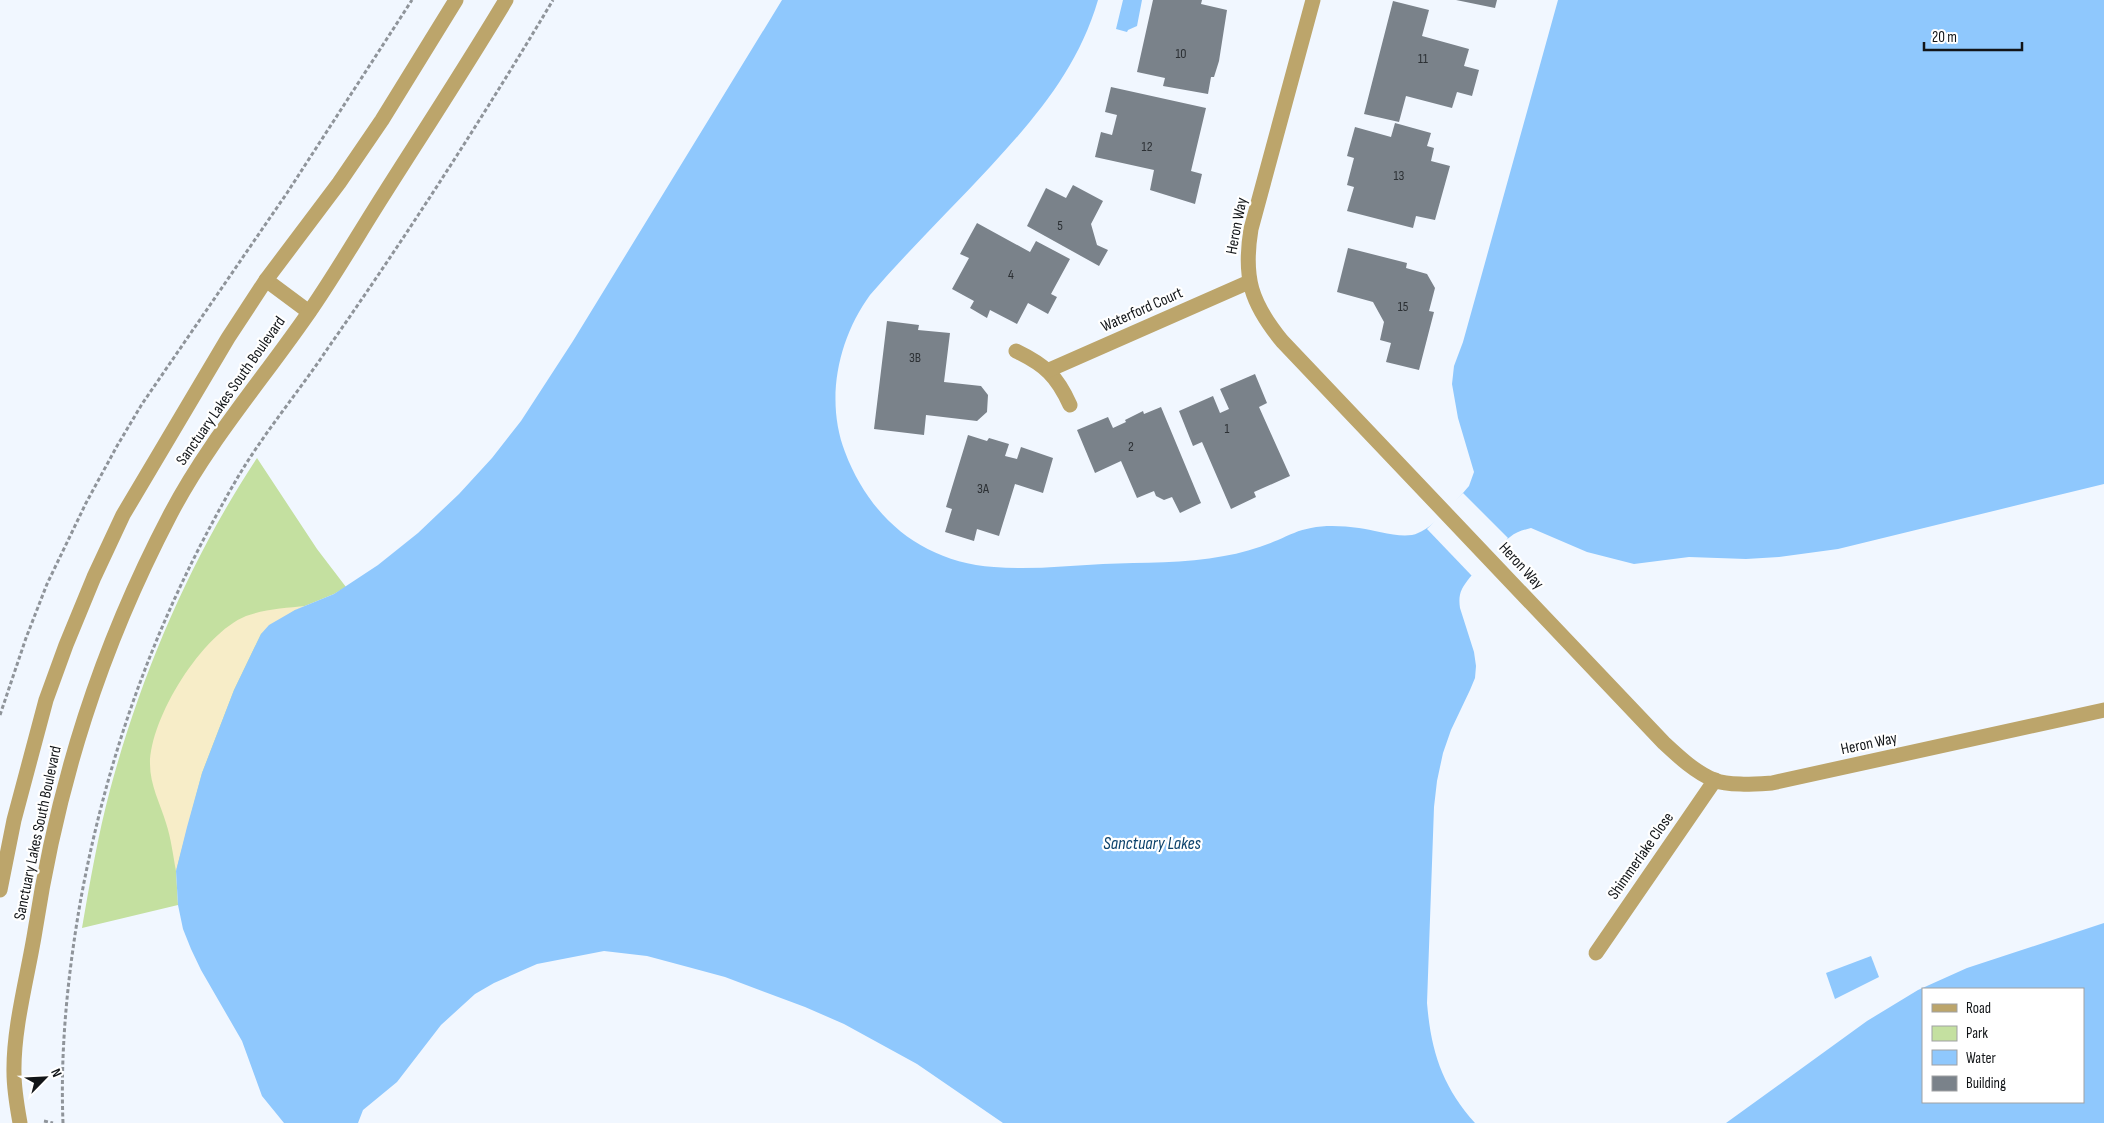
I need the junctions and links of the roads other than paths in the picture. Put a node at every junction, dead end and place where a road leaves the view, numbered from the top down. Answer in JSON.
{"nodes":[{"id":1,"x":456,"y":0,"type":"edge"},
{"id":2,"x":506,"y":0,"type":"edge"},
{"id":3,"x":1314,"y":0,"type":"edge"},
{"id":4,"x":266,"y":280,"type":"junction"},
{"id":5,"x":1249,"y":282,"type":"junction"},
{"id":6,"x":309,"y":312,"type":"junction"},
{"id":7,"x":1016,"y":351,"type":"dead end"},
{"id":8,"x":1048,"y":370,"type":"junction"},
{"id":9,"x":1070,"y":405,"type":"dead end"},
{"id":10,"x":2104,"y":710,"type":"edge"},
{"id":11,"x":1715,"y":780,"type":"junction"},
{"id":12,"x":0,"y":890,"type":"edge"},
{"id":13,"x":1596,"y":952,"type":"dead end"},
{"id":14,"x":20,"y":1123,"type":"edge"}],
"edges":[{"from":1,"to":4,"type":"street","name":"Sanctuary Lakes South Boulevard"},
{"from":2,"to":6,"type":"street","name":"Sanctuary Lakes South Boulevard"},
{"from":3,"to":5,"type":"street","name":"Heron Way"},
{"from":4,"to":6,"type":"street","name":"Sanctuary Lakes South Boulevard"},
{"from":4,"to":12,"type":"street","name":"Sanctuary Lakes South Boulevard"},
{"from":5,"to":8,"type":"street","name":"Waterford Court"},
{"from":5,"to":11,"type":"street","name":"Heron Way"},
{"from":6,"to":14,"type":"street","name":"Sanctuary Lakes South Boulevard"},
{"from":7,"to":8,"type":"street"},
{"from":8,"to":9,"type":"street"},
{"from":10,"to":11,"type":"street","name":"Heron Way"},
{"from":11,"to":13,"type":"street","name":"Shimmerlake Close"}]}
